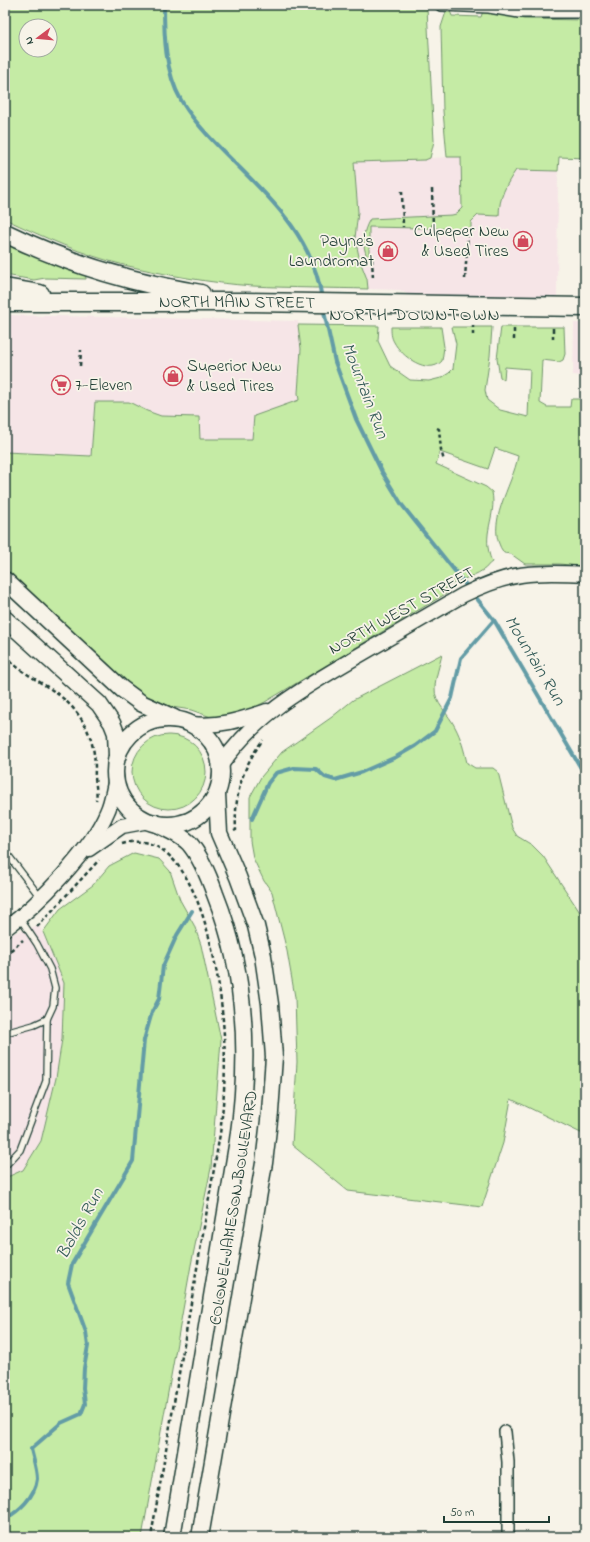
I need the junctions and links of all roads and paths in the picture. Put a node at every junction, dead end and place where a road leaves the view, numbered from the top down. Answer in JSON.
{"nodes":[{"id":1,"x":441,"y":5,"type":"edge"},
{"id":2,"x":585,"y":12,"type":"edge"},
{"id":3,"x":432,"y":189,"type":"dead end"},
{"id":4,"x":402,"y":191,"type":"dead end"},
{"id":5,"x":402,"y":227,"type":"dead end"},
{"id":6,"x":433,"y":229,"type":"dead end"},
{"id":7,"x":468,"y":232,"type":"dead end"},
{"id":8,"x":5,"y":233,"type":"edge"},
{"id":9,"x":372,"y":259,"type":"dead end"},
{"id":10,"x":373,"y":279,"type":"dead end"},
{"id":11,"x":465,"y":279,"type":"dead end"},
{"id":12,"x":5,"y":288,"type":"edge"},
{"id":13,"x":5,"y":302,"type":"edge"},
{"id":14,"x":82,"y":302,"type":"junction"},
{"id":15,"x":246,"y":302,"type":"junction"},
{"id":16,"x":585,"y":307,"type":"edge"},
{"id":17,"x":473,"y":325,"type":"dead end"},
{"id":18,"x":514,"y":326,"type":"dead end"},
{"id":19,"x":553,"y":326,"type":"dead end"},
{"id":20,"x":473,"y":335,"type":"dead end"},
{"id":21,"x":553,"y":339,"type":"dead end"},
{"id":22,"x":514,"y":340,"type":"dead end"},
{"id":23,"x":81,"y":350,"type":"dead end"},
{"id":24,"x":80,"y":366,"type":"dead end"},
{"id":25,"x":437,"y":428,"type":"dead end"},
{"id":26,"x":444,"y":461,"type":"dead end"},
{"id":27,"x":585,"y":574,"type":"edge"},
{"id":28,"x":5,"y":580,"type":"edge"},
{"id":29,"x":5,"y":619,"type":"edge"},
{"id":30,"x":5,"y":656,"type":"edge"},
{"id":31,"x":271,"y":710,"type":"junction"},
{"id":32,"x":185,"y":722,"type":"junction"},
{"id":33,"x":266,"y":736,"type":"dead end"},
{"id":34,"x":117,"y":757,"type":"junction"},
{"id":35,"x":221,"y":765,"type":"junction"},
{"id":36,"x":116,"y":779,"type":"junction"},
{"id":37,"x":216,"y":794,"type":"junction"},
{"id":38,"x":94,"y":805,"type":"dead end"},
{"id":39,"x":152,"y":822,"type":"junction"},
{"id":40,"x":229,"y":832,"type":"dead end"},
{"id":41,"x":116,"y":846,"type":"dead end"},
{"id":42,"x":5,"y":851,"type":"edge"},
{"id":43,"x":81,"y":856,"type":"junction"},
{"id":44,"x":178,"y":857,"type":"dead end"},
{"id":45,"x":100,"y":859,"type":"dead end"},
{"id":46,"x":174,"y":859,"type":"junction"},
{"id":47,"x":40,"y":898,"type":"junction"},
{"id":48,"x":19,"y":917,"type":"junction"},
{"id":49,"x":44,"y":920,"type":"dead end"},
{"id":50,"x":5,"y":929,"type":"edge"},
{"id":51,"x":16,"y":946,"type":"dead end"},
{"id":52,"x":5,"y":955,"type":"edge"},
{"id":53,"x":47,"y":1019,"type":"junction"},
{"id":54,"x":5,"y":1033,"type":"edge"},
{"id":55,"x":5,"y":1166,"type":"edge"},
{"id":56,"x":505,"y":1432,"type":"dead end"},
{"id":57,"x":152,"y":1537,"type":"edge"},
{"id":58,"x":172,"y":1537,"type":"edge"},
{"id":59,"x":200,"y":1537,"type":"edge"},
{"id":60,"x":508,"y":1537,"type":"edge"}],
"edges":[{"from":1,"to":2,"type":"street"},
{"from":3,"to":6,"type":"path"},
{"from":4,"to":5,"type":"path"},
{"from":7,"to":11,"type":"path"},
{"from":8,"to":15,"type":"main road"},
{"from":9,"to":10,"type":"path"},
{"from":12,"to":14,"type":"main road","name":"NORTH MAIN STREET"},
{"from":13,"to":14,"type":"main road","name":"NORTH MAIN STREET"},
{"from":14,"to":15,"type":"main road","name":"NORTH MAIN STREET"},
{"from":15,"to":16,"type":"main road","name":"NORTH MAIN STREET"},
{"from":17,"to":20,"type":"path"},
{"from":18,"to":22,"type":"path"},
{"from":19,"to":21,"type":"path"},
{"from":23,"to":24,"type":"path"},
{"from":25,"to":26,"type":"path"},
{"from":27,"to":31,"type":"street","name":"NORTH WEST STREET"},
{"from":28,"to":32,"type":"main road"},
{"from":29,"to":34,"type":"main road"},
{"from":30,"to":38,"type":"path"},
{"from":31,"to":32,"type":"street","name":"NORTH WEST STREET"},
{"from":31,"to":35,"type":"street","name":"NORTH WEST STREET"},
{"from":32,"to":34,"type":"main road"},
{"from":32,"to":35,"type":"main road"},
{"from":33,"to":40,"type":"path"},
{"from":34,"to":36,"type":"main road"},
{"from":35,"to":37,"type":"main road"},
{"from":36,"to":39,"type":"main road"},
{"from":36,"to":43,"type":"street"},
{"from":37,"to":39,"type":"main road"},
{"from":37,"to":59,"type":"main road","name":"COLONEL JAMESON BOULEVARD"},
{"from":39,"to":43,"type":"street"},
{"from":39,"to":58,"type":"main road","name":"COLONEL JAMESON BOULEVARD"},
{"from":41,"to":46,"type":"path"},
{"from":42,"to":47,"type":"lane"},
{"from":43,"to":47,"type":"street"},
{"from":44,"to":46,"type":"path"},
{"from":45,"to":49,"type":"path"},
{"from":46,"to":57,"type":"path"},
{"from":47,"to":48,"type":"street"},
{"from":48,"to":50,"type":"street"},
{"from":48,"to":53,"type":"lane"},
{"from":51,"to":52,"type":"path"},
{"from":53,"to":54,"type":"lane"},
{"from":53,"to":55,"type":"lane"},
{"from":56,"to":60,"type":"street"}]}
